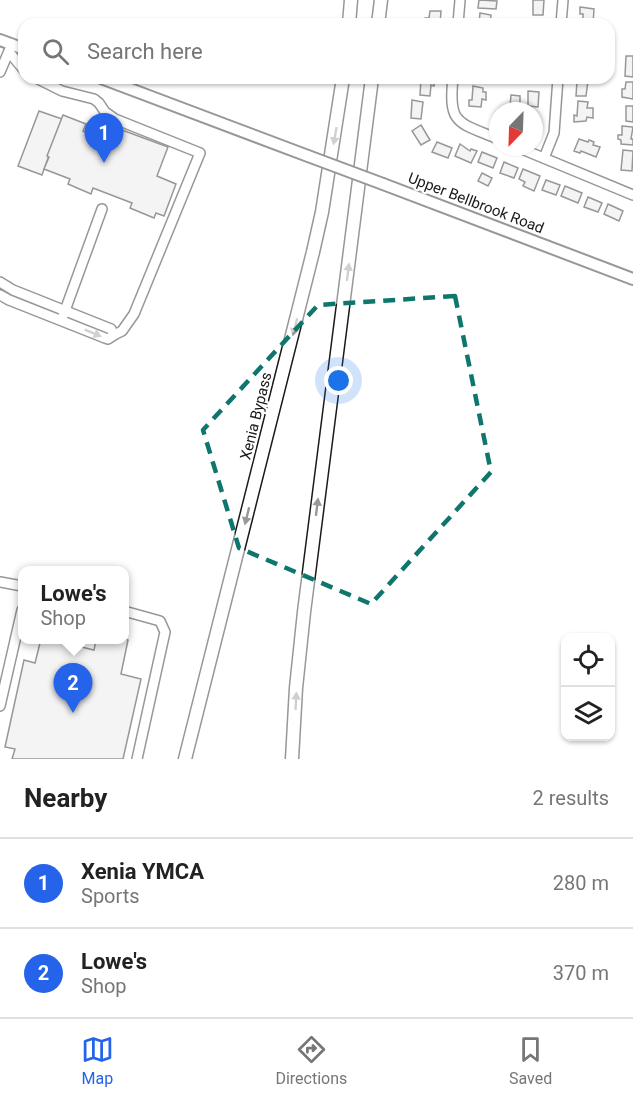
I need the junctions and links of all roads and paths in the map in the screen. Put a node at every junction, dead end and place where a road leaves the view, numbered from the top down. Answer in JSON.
{"nodes":[{"id":1,"x":351,"y":0,"type":"edge"},
{"id":2,"x":381,"y":0,"type":"edge"},
{"id":3,"x":460,"y":0,"type":"edge"},
{"id":4,"x":563,"y":0,"type":"edge"},
{"id":5,"x":350,"y":18,"type":"edge"},
{"id":6,"x":379,"y":18,"type":"edge"},
{"id":7,"x":458,"y":18,"type":"edge"},
{"id":8,"x":562,"y":18,"type":"edge"},
{"id":9,"x":0,"y":40,"type":"edge"},
{"id":10,"x":10,"y":48,"type":"junction"},
{"id":11,"x":18,"y":49,"type":"edge"},
{"id":12,"x":18,"y":61,"type":"edge"},
{"id":13,"x":0,"y":72,"type":"edge"},
{"id":14,"x":48,"y":84,"type":"edge"},
{"id":15,"x":117,"y":84,"type":"edge"},
{"id":16,"x":342,"y":84,"type":"edge"},
{"id":17,"x":371,"y":84,"type":"edge"},
{"id":18,"x":452,"y":84,"type":"edge"},
{"id":19,"x":558,"y":84,"type":"edge"},
{"id":20,"x":489,"y":135,"type":"edge"},
{"id":21,"x":539,"y":156,"type":"edge"},
{"id":22,"x":544,"y":158,"type":"junction"},
{"id":23,"x":633,"y":195,"type":"edge"},
{"id":24,"x":102,"y":209,"type":"dead end"},
{"id":25,"x":633,"y":279,"type":"edge"},
{"id":26,"x":1,"y":285,"type":"edge"},
{"id":27,"x":0,"y":295,"type":"edge"},
{"id":28,"x":66,"y":310,"type":"junction"},
{"id":29,"x":62,"y":321,"type":"junction"},
{"id":30,"x":114,"y":335,"type":"junction"},
{"id":31,"x":0,"y":582,"type":"edge"},
{"id":32,"x":18,"y":585,"type":"edge"},
{"id":33,"x":129,"y":612,"type":"edge"},
{"id":34,"x":18,"y":627,"type":"edge"},
{"id":35,"x":213,"y":650,"type":"junction"},
{"id":36,"x":0,"y":706,"type":"edge"},
{"id":37,"x":137,"y":759,"type":"edge"},
{"id":38,"x":179,"y":759,"type":"edge"},
{"id":39,"x":185,"y":759,"type":"edge"},
{"id":40,"x":292,"y":759,"type":"edge"}],
"edges":[{"from":1,"to":5,"type":"highway"},
{"from":2,"to":6,"type":"highway"},
{"from":3,"to":7,"type":"street"},
{"from":4,"to":8,"type":"street"},
{"from":9,"to":10,"type":"main road"},
{"from":10,"to":11,"type":"main road"},
{"from":10,"to":12,"type":"street"},
{"from":10,"to":13,"type":"street"},
{"from":14,"to":30,"type":"street"},
{"from":15,"to":25,"type":"main road","name":"Upper Bellbrook Road","bridge":true},
{"from":16,"to":35,"type":"highway","name":"Xenia Bypass","one_way":true},
{"from":40,"to":17,"type":"highway","one_way":true},
{"from":18,"to":20,"type":"street"},
{"from":19,"to":22,"type":"street"},
{"from":21,"to":22,"type":"street"},
{"from":22,"to":23,"type":"street"},
{"from":24,"to":28,"type":"street"},
{"from":26,"to":28,"type":"street"},
{"from":27,"to":29,"type":"street"},
{"from":28,"to":29,"type":"street"},
{"from":28,"to":30,"type":"street"},
{"from":29,"to":30,"type":"street","one_way":true},
{"from":31,"to":32,"type":"street"},
{"from":33,"to":37,"type":"street"},
{"from":34,"to":36,"type":"street"},
{"from":35,"to":38,"type":"highway"},
{"from":35,"to":39,"type":"highway","name":"Xenia Bypass"}]}
